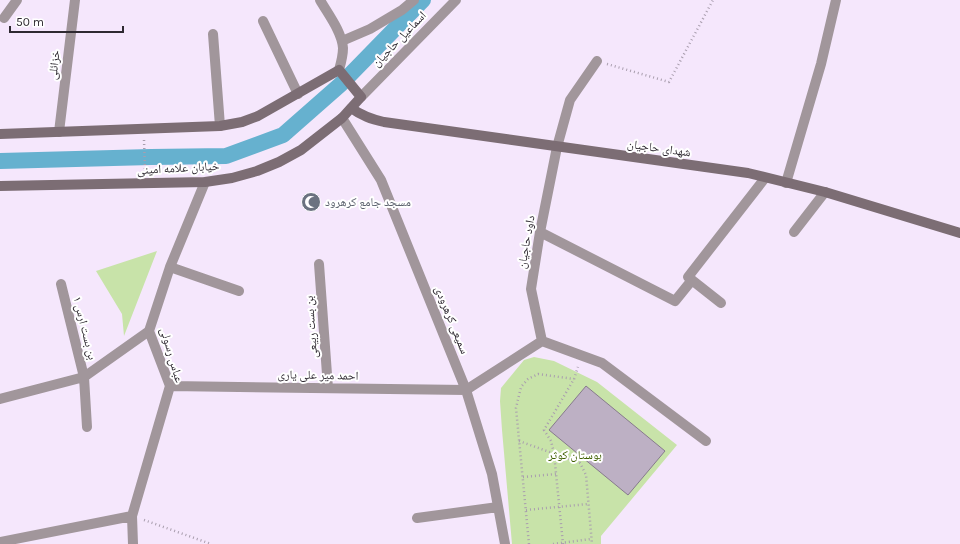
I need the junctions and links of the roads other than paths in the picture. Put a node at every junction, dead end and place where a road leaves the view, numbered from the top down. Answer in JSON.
{"nodes":[{"id":1,"x":17,"y":0,"type":"edge"},
{"id":2,"x":75,"y":0,"type":"edge"},
{"id":3,"x":320,"y":0,"type":"edge"},
{"id":4,"x":414,"y":0,"type":"edge"},
{"id":5,"x":456,"y":0,"type":"edge"},
{"id":6,"x":836,"y":0,"type":"edge"},
{"id":7,"x":4,"y":18,"type":"dead end"},
{"id":8,"x":262,"y":21,"type":"dead end"},
{"id":9,"x":213,"y":34,"type":"dead end"},
{"id":10,"x":342,"y":41,"type":"junction"},
{"id":11,"x":597,"y":61,"type":"road end"},
{"id":12,"x":339,"y":70,"type":"junction"},
{"id":13,"x":298,"y":94,"type":"junction"},
{"id":14,"x":361,"y":97,"type":"junction"},
{"id":15,"x":351,"y":108,"type":"junction"},
{"id":16,"x":342,"y":118,"type":"junction"},
{"id":17,"x":220,"y":126,"type":"junction"},
{"id":18,"x":59,"y":132,"type":"junction"},
{"id":19,"x":0,"y":134,"type":"edge"},
{"id":20,"x":558,"y":147,"type":"junction"},
{"id":21,"x":765,"y":178,"type":"junction"},
{"id":22,"x":205,"y":182,"type":"junction"},
{"id":23,"x":786,"y":183,"type":"junction"},
{"id":24,"x":0,"y":186,"type":"edge"},
{"id":25,"x":825,"y":192,"type":"junction"},
{"id":26,"x":540,"y":232,"type":"junction"},
{"id":27,"x":794,"y":232,"type":"dead end"},
{"id":28,"x":960,"y":233,"type":"edge"},
{"id":29,"x":319,"y":264,"type":"dead end"},
{"id":30,"x":170,"y":267,"type":"junction"},
{"id":31,"x":692,"y":280,"type":"junction"},
{"id":32,"x":61,"y":284,"type":"dead end"},
{"id":33,"x":239,"y":291,"type":"dead end"},
{"id":34,"x":721,"y":303,"type":"dead end"},
{"id":35,"x":149,"y":330,"type":"junction"},
{"id":36,"x":542,"y":341,"type":"junction"},
{"id":37,"x":84,"y":377,"type":"junction"},
{"id":38,"x":170,"y":386,"type":"junction"},
{"id":39,"x":328,"y":388,"type":"junction"},
{"id":40,"x":466,"y":390,"type":"junction"},
{"id":41,"x":0,"y":399,"type":"edge"},
{"id":42,"x":87,"y":427,"type":"dead end"},
{"id":43,"x":706,"y":441,"type":"dead end"},
{"id":44,"x":498,"y":507,"type":"junction"},
{"id":45,"x":132,"y":516,"type":"junction"},
{"id":46,"x":417,"y":518,"type":"dead end"},
{"id":47,"x":0,"y":542,"type":"edge"},
{"id":48,"x":133,"y":544,"type":"edge"},
{"id":49,"x":505,"y":544,"type":"edge"}],
"edges":[{"from":1,"to":7,"type":"street"},
{"from":2,"to":18,"type":"street","name":"خزائلی"},
{"from":3,"to":10,"type":"street"},
{"from":4,"to":10,"type":"street"},
{"from":5,"to":14,"type":"street","name":"اسماعیل حاجیان"},
{"from":6,"to":23,"type":"street"},
{"from":8,"to":13,"type":"street"},
{"from":9,"to":17,"type":"street"},
{"from":10,"to":12,"type":"street"},
{"from":11,"to":20,"type":"street","name":"داود حاجیان"},
{"from":12,"to":13,"type":"street"},
{"from":12,"to":14,"type":"street"},
{"from":13,"to":17,"type":"street"},
{"from":14,"to":15,"type":"street","name":"خیابان علامه امینی"},
{"from":15,"to":16,"type":"street","name":"خیابان علامه امینی"},
{"from":15,"to":20,"type":"street","name":"شهدای حاجیان"},
{"from":16,"to":22,"type":"street","name":"خیابان علامه امینی"},
{"from":16,"to":40,"type":"street","name":"سمیعی کرهرودی"},
{"from":17,"to":18,"type":"street"},
{"from":18,"to":19,"type":"street"},
{"from":20,"to":21,"type":"street","name":"شهدای حاجیان"},
{"from":20,"to":26,"type":"street","name":"داود حاجیان"},
{"from":21,"to":23,"type":"street","name":"شهدای حاجیان"},
{"from":21,"to":31,"type":"street"},
{"from":22,"to":24,"type":"street","name":"خیابان علامه امینی"},
{"from":22,"to":30,"type":"street","name":"عباس رسولی"},
{"from":23,"to":25,"type":"street","name":"شهدای حاجیان"},
{"from":25,"to":27,"type":"street"},
{"from":25,"to":28,"type":"street","name":"شهدای حاجیان"},
{"from":26,"to":31,"type":"street"},
{"from":26,"to":36,"type":"street","name":"داود حاجیان"},
{"from":29,"to":39,"type":"street","name":"بن بست ربیعی"},
{"from":30,"to":33,"type":"street"},
{"from":30,"to":35,"type":"street","name":"عباس رسولی"},
{"from":31,"to":34,"type":"street"},
{"from":32,"to":37,"type":"street","name":"بن بست ارس ۱"},
{"from":35,"to":37,"type":"street"},
{"from":35,"to":38,"type":"street","name":"عباس رسولی"},
{"from":36,"to":40,"type":"street"},
{"from":36,"to":43,"type":"street"},
{"from":37,"to":41,"type":"street"},
{"from":37,"to":42,"type":"street","name":"بن بست ارس ۱"},
{"from":38,"to":39,"type":"street","name":"احمد میر علی یاری"},
{"from":38,"to":45,"type":"street","name":"عباس رسولی"},
{"from":39,"to":40,"type":"street","name":"احمد میر علی یاری"},
{"from":40,"to":44,"type":"street","name":"سمیعی کرهرودی"},
{"from":44,"to":46,"type":"street"},
{"from":44,"to":49,"type":"street","name":"سمیعی کرهرودی"},
{"from":45,"to":47,"type":"street"},
{"from":45,"to":48,"type":"street","name":"عباس رسولی"}]}
